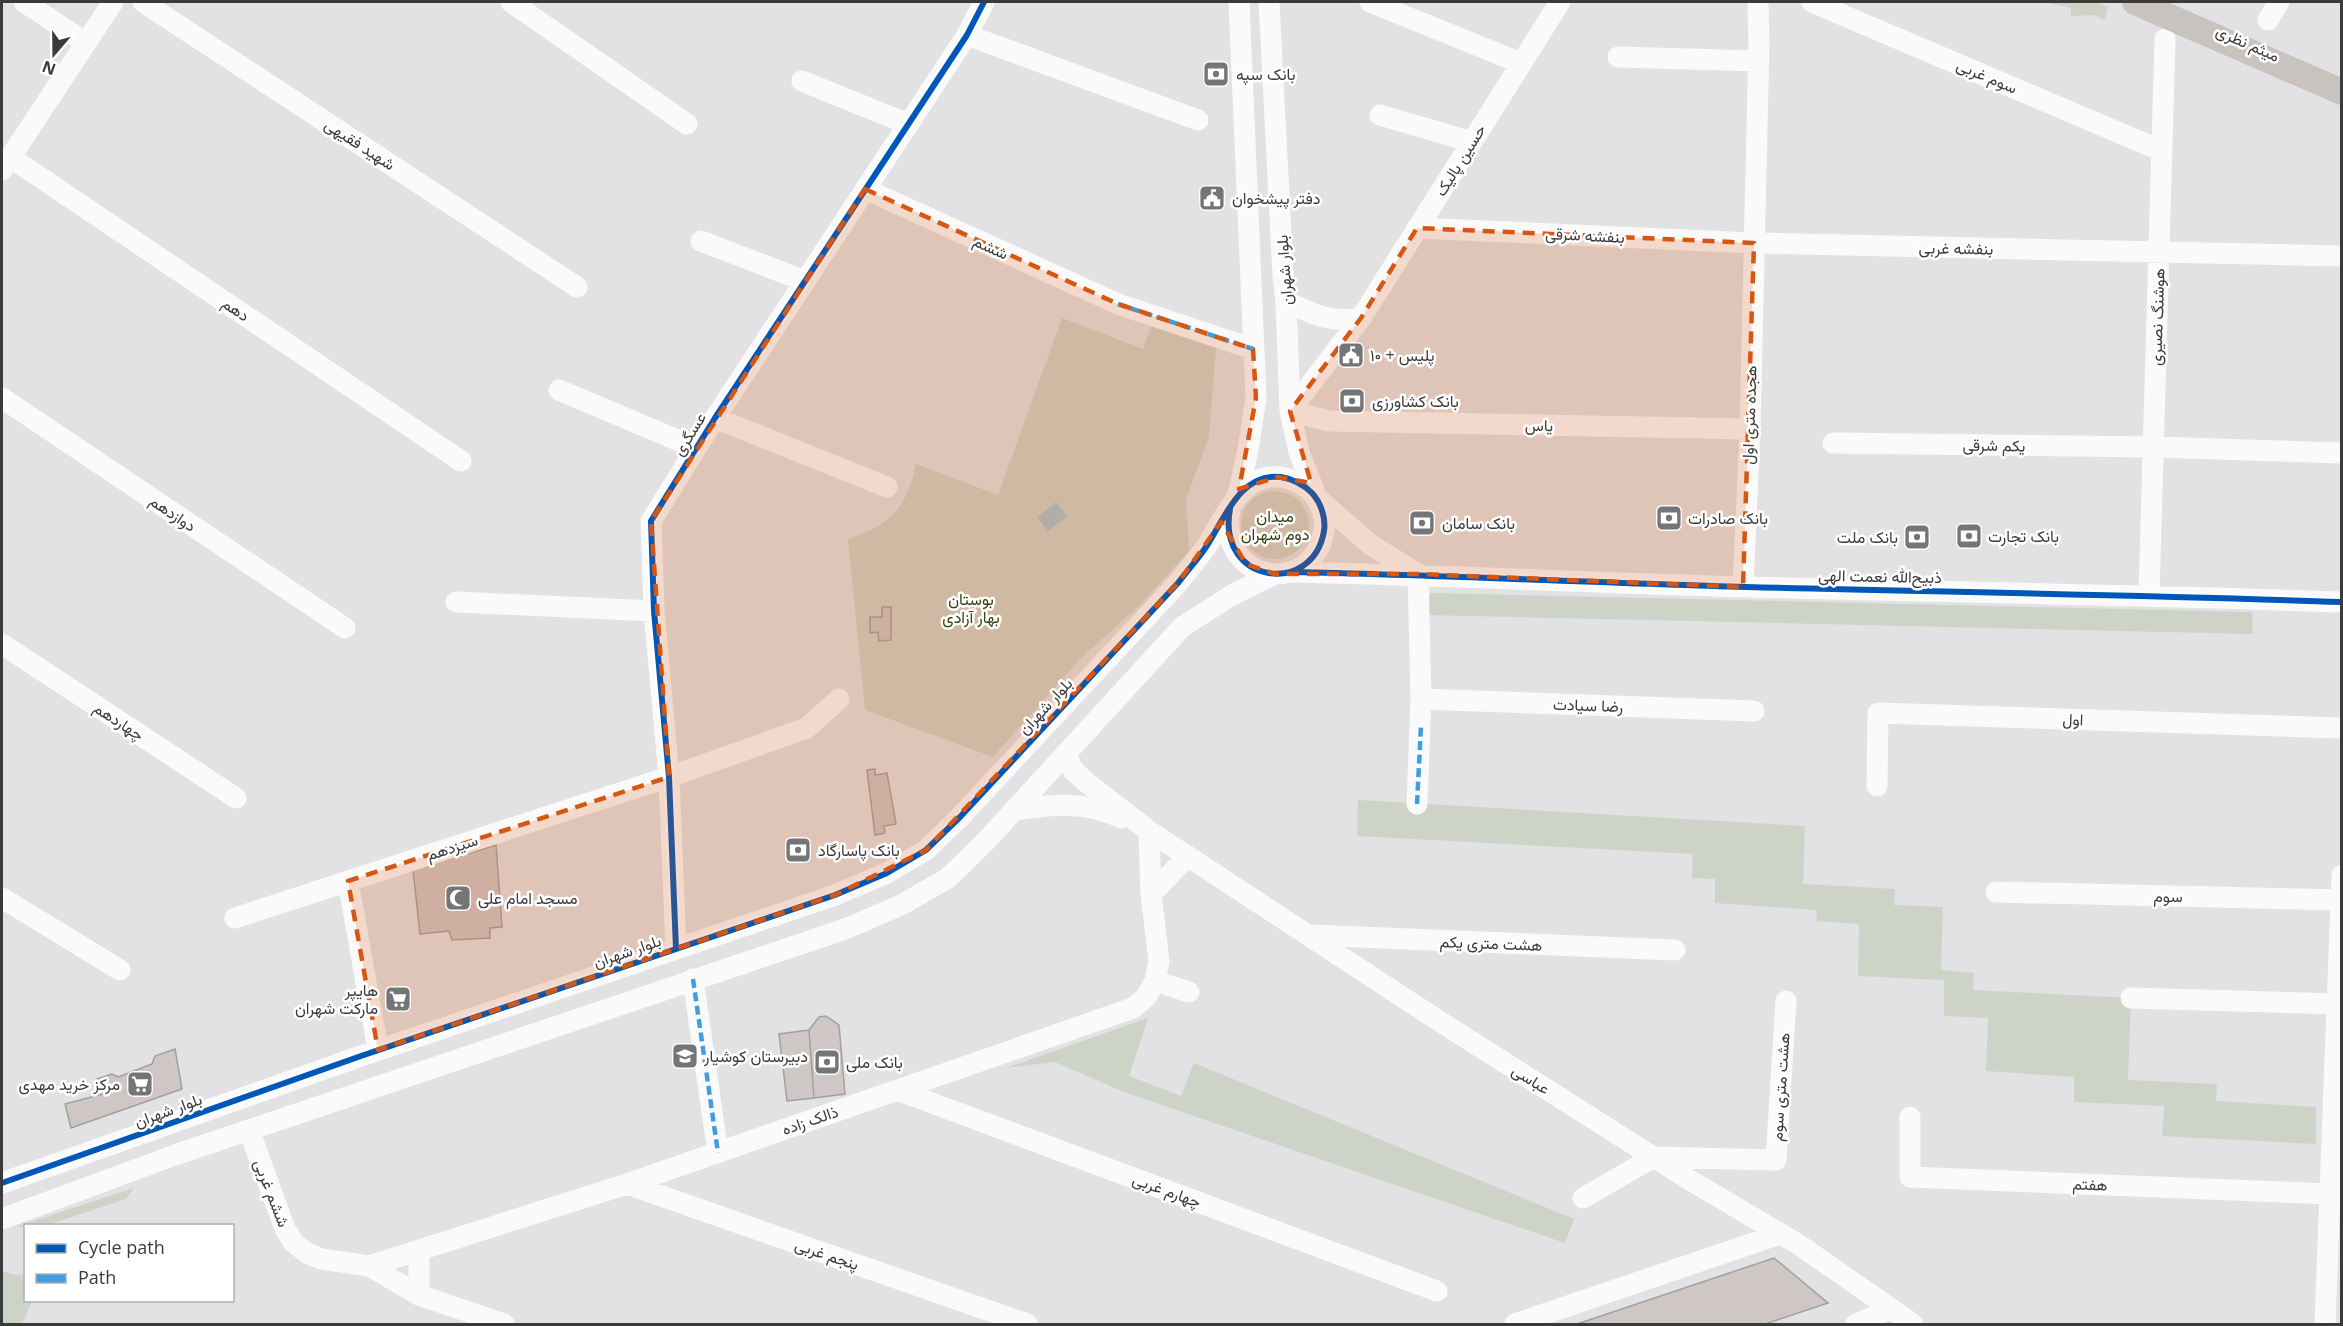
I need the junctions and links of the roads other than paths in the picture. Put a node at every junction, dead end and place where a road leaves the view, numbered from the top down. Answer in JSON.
{"nodes":[{"id":1,"x":24,"y":2,"type":"edge"},
{"id":2,"x":113,"y":2,"type":"edge"},
{"id":3,"x":143,"y":2,"type":"edge"},
{"id":4,"x":511,"y":2,"type":"edge"},
{"id":5,"x":984,"y":2,"type":"edge"},
{"id":6,"x":1239,"y":2,"type":"edge"},
{"id":7,"x":1269,"y":2,"type":"edge"},
{"id":8,"x":1370,"y":2,"type":"edge"},
{"id":9,"x":1560,"y":2,"type":"edge"},
{"id":10,"x":1758,"y":2,"type":"edge"},
{"id":11,"x":1812,"y":2,"type":"edge"},
{"id":12,"x":2135,"y":2,"type":"edge"},
{"id":13,"x":2154,"y":2,"type":"edge"},
{"id":14,"x":967,"y":35,"type":"junction"},
{"id":15,"x":2165,"y":39,"type":"dead end"},
{"id":16,"x":86,"y":43,"type":"junction"},
{"id":17,"x":1618,"y":57,"type":"dead end"},
{"id":18,"x":1758,"y":62,"type":"junction"},
{"id":19,"x":1521,"y":63,"type":"junction"},
{"id":20,"x":802,"y":81,"type":"dead end"},
{"id":21,"x":2342,"y":84,"type":"edge"},
{"id":22,"x":2342,"y":92,"type":"edge"},
{"id":23,"x":1380,"y":114,"type":"dead end"},
{"id":24,"x":1198,"y":120,"type":"dead end"},
{"id":25,"x":687,"y":124,"type":"dead end"},
{"id":26,"x":908,"y":124,"type":"junction"},
{"id":27,"x":1472,"y":142,"type":"junction"},
{"id":28,"x":2162,"y":151,"type":"junction"},
{"id":29,"x":6,"y":164,"type":"edge"},
{"id":30,"x":865,"y":189,"type":"junction"},
{"id":31,"x":1417,"y":228,"type":"junction"},
{"id":32,"x":701,"y":241,"type":"dead end"},
{"id":33,"x":1754,"y":243,"type":"junction"},
{"id":34,"x":2159,"y":252,"type":"junction"},
{"id":35,"x":2342,"y":256,"type":"edge"},
{"id":36,"x":805,"y":281,"type":"junction"},
{"id":37,"x":578,"y":287,"type":"dead end"},
{"id":38,"x":1286,"y":301,"type":"junction"},
{"id":39,"x":1361,"y":318,"type":"junction"},
{"id":40,"x":1254,"y":349,"type":"junction"},
{"id":41,"x":559,"y":390,"type":"dead end"},
{"id":42,"x":2,"y":398,"type":"edge"},
{"id":43,"x":1290,"y":411,"type":"junction"},
{"id":44,"x":715,"y":418,"type":"junction"},
{"id":45,"x":1750,"y":429,"type":"junction"},
{"id":46,"x":1833,"y":443,"type":"dead end"},
{"id":47,"x":2154,"y":447,"type":"junction"},
{"id":48,"x":696,"y":448,"type":"junction"},
{"id":49,"x":2342,"y":453,"type":"edge"},
{"id":50,"x":461,"y":460,"type":"dead end"},
{"id":51,"x":887,"y":487,"type":"dead end"},
{"id":52,"x":1317,"y":498,"type":"junction"},
{"id":53,"x":1234,"y":502,"type":"junction"},
{"id":54,"x":1282,"y":573,"type":"junction"},
{"id":55,"x":1418,"y":574,"type":"junction"},
{"id":56,"x":1743,"y":587,"type":"junction"},
{"id":57,"x":2149,"y":595,"type":"junction"},
{"id":58,"x":456,"y":602,"type":"dead end"},
{"id":59,"x":2342,"y":602,"type":"edge"},
{"id":60,"x":654,"y":611,"type":"junction"},
{"id":61,"x":345,"y":628,"type":"dead end"},
{"id":62,"x":2,"y":644,"type":"edge"},
{"id":63,"x":839,"y":699,"type":"dead end"},
{"id":64,"x":1421,"y":699,"type":"junction"},
{"id":65,"x":1754,"y":711,"type":"dead end"},
{"id":66,"x":2342,"y":728,"type":"edge"},
{"id":67,"x":1066,"y":754,"type":"junction"},
{"id":68,"x":669,"y":777,"type":"junction"},
{"id":69,"x":1877,"y":786,"type":"dead end"},
{"id":70,"x":236,"y":798,"type":"dead end"},
{"id":71,"x":1417,"y":804,"type":"dead end"},
{"id":72,"x":1014,"y":810,"type":"junction"},
{"id":73,"x":1149,"y":831,"type":"junction"},
{"id":74,"x":1188,"y":856,"type":"junction"},
{"id":75,"x":2342,"y":875,"type":"edge"},
{"id":76,"x":348,"y":881,"type":"junction"},
{"id":77,"x":1996,"y":892,"type":"dead end"},
{"id":78,"x":1152,"y":894,"type":"junction"},
{"id":79,"x":2,"y":898,"type":"edge"},
{"id":80,"x":2341,"y":900,"type":"edge"},
{"id":81,"x":235,"y":918,"type":"dead end"},
{"id":82,"x":1308,"y":935,"type":"junction"},
{"id":83,"x":676,"y":949,"type":"junction"},
{"id":84,"x":1675,"y":950,"type":"dead end"},
{"id":85,"x":120,"y":970,"type":"dead end"},
{"id":86,"x":693,"y":979,"type":"junction"},
{"id":87,"x":1155,"y":981,"type":"junction"},
{"id":88,"x":1188,"y":992,"type":"dead end"},
{"id":89,"x":2131,"y":998,"type":"dead end"},
{"id":90,"x":1786,"y":1001,"type":"dead end"},
{"id":91,"x":2336,"y":1004,"type":"junction"},
{"id":92,"x":378,"y":1050,"type":"junction"},
{"id":93,"x":2337,"y":1085,"type":"edge"},
{"id":94,"x":897,"y":1090,"type":"junction"},
{"id":95,"x":1910,"y":1118,"type":"dead end"},
{"id":96,"x":249,"y":1130,"type":"junction"},
{"id":97,"x":718,"y":1153,"type":"junction"},
{"id":98,"x":1654,"y":1157,"type":"junction"},
{"id":99,"x":2,"y":1183,"type":"edge"},
{"id":100,"x":627,"y":1184,"type":"junction"},
{"id":101,"x":2330,"y":1194,"type":"junction"},
{"id":102,"x":1583,"y":1198,"type":"dead end"},
{"id":103,"x":2,"y":1219,"type":"edge"},
{"id":104,"x":1780,"y":1234,"type":"junction"},
{"id":105,"x":419,"y":1250,"type":"junction"},
{"id":106,"x":2334,"y":1264,"type":"edge"},
{"id":107,"x":369,"y":1266,"type":"junction"},
{"id":108,"x":1437,"y":1291,"type":"dead end"},
{"id":109,"x":419,"y":1295,"type":"junction"},
{"id":110,"x":1890,"y":1309,"type":"junction"},
{"id":111,"x":468,"y":1318,"type":"edge"},
{"id":112,"x":1537,"y":1321,"type":"edge"},
{"id":113,"x":504,"y":1324,"type":"edge"},
{"id":114,"x":1027,"y":1324,"type":"edge"},
{"id":115,"x":1515,"y":1324,"type":"edge"},
{"id":116,"x":1856,"y":1324,"type":"edge"},
{"id":117,"x":1913,"y":1324,"type":"edge"},
{"id":118,"x":2325,"y":1324,"type":"edge"}],
"edges":[{"from":1,"to":16,"type":"street"},
{"from":2,"to":16,"type":"street"},
{"from":3,"to":37,"type":"street","name":"شهید فقیهی"},
{"from":4,"to":25,"type":"street"},
{"from":5,"to":14,"type":"street","name":"عسگری"},
{"from":6,"to":40,"type":"street","name":"بلوار شهران"},
{"from":7,"to":38,"type":"street","name":"بلوار شهران"},
{"from":8,"to":19,"type":"street"},
{"from":9,"to":19,"type":"street","name":"حسین پالیک"},
{"from":10,"to":18,"type":"street","name":"هجده متری اول"},
{"from":11,"to":28,"type":"street","name":"سوم غربی"},
{"from":12,"to":22,"type":"main road"},
{"from":13,"to":21,"type":"main road","name":"میثم نظری"},
{"from":14,"to":24,"type":"street"},
{"from":14,"to":26,"type":"street","name":"عسگری"},
{"from":15,"to":28,"type":"street","name":"هوشنگ نصیری"},
{"from":16,"to":29,"type":"street"},
{"from":17,"to":18,"type":"street"},
{"from":18,"to":33,"type":"street","name":"هجده متری اول"},
{"from":19,"to":27,"type":"street","name":"حسین پالیک"},
{"from":20,"to":26,"type":"street"},
{"from":23,"to":27,"type":"street"},
{"from":26,"to":30,"type":"street","name":"عسگری"},
{"from":27,"to":31,"type":"street","name":"حسین پالیک"},
{"from":28,"to":34,"type":"street","name":"هوشنگ نصیری"},
{"from":29,"to":50,"type":"street","name":"دهم"},
{"from":30,"to":36,"type":"street","name":"عسگری"},
{"from":30,"to":40,"type":"street","name":"ششم"},
{"from":31,"to":33,"type":"street","name":"بنفشه شرقی"},
{"from":31,"to":39,"type":"street","name":"حسین پالیک"},
{"from":32,"to":36,"type":"street"},
{"from":33,"to":34,"type":"street","name":"بنفشه غربی"},
{"from":33,"to":45,"type":"street","name":"هجده متری اول"},
{"from":34,"to":35,"type":"street","name":"بنفشه غربی"},
{"from":34,"to":47,"type":"street","name":"هوشنگ نصیری"},
{"from":36,"to":44,"type":"street","name":"عسگری"},
{"from":38,"to":39,"type":"street"},
{"from":38,"to":43,"type":"street","name":"بلوار شهران"},
{"from":39,"to":43,"type":"street","name":"حسین پالیک"},
{"from":40,"to":53,"type":"street","name":"بلوار شهران"},
{"from":41,"to":48,"type":"street"},
{"from":42,"to":61,"type":"street","name":"دوازدهم"},
{"from":43,"to":45,"type":"street","name":"یاس"},
{"from":43,"to":52,"type":"street","name":"بلوار شهران"},
{"from":44,"to":48,"type":"street","name":"عسگری"},
{"from":44,"to":51,"type":"street"},
{"from":45,"to":56,"type":"street","name":"هجده متری اول"},
{"from":46,"to":47,"type":"street","name":"یکم شرقی"},
{"from":47,"to":49,"type":"street","name":"یکم شرقی"},
{"from":47,"to":57,"type":"street","name":"هوشنگ نصیری"},
{"from":48,"to":60,"type":"street","name":"عسگری"},
{"from":52,"to":53,"type":"street"},
{"from":52,"to":54,"type":"street"},
{"from":52,"to":55,"type":"street"},
{"from":53,"to":54,"type":"street"},
{"from":53,"to":83,"type":"street","name":"بلوار شهران"},
{"from":54,"to":55,"type":"street","name":"ذبیح‌الله نعمت الهی"},
{"from":54,"to":67,"type":"street"},
{"from":55,"to":56,"type":"street","name":"ذبیح‌الله نعمت الهی"},
{"from":55,"to":64,"type":"street"},
{"from":56,"to":57,"type":"street","name":"ذبیح‌الله نعمت الهی"},
{"from":57,"to":59,"type":"street","name":"ذبیح‌الله نعمت الهی"},
{"from":58,"to":60,"type":"street"},
{"from":60,"to":68,"type":"street","name":"عسگری"},
{"from":62,"to":70,"type":"street","name":"چهاردهم"},
{"from":63,"to":68,"type":"street"},
{"from":64,"to":65,"type":"street","name":"رضا سیادت"},
{"from":64,"to":71,"type":"street"},
{"from":66,"to":69,"type":"street","name":"اول"},
{"from":67,"to":72,"type":"street"},
{"from":67,"to":73,"type":"street"},
{"from":68,"to":76,"type":"street","name":"سیزدهم"},
{"from":68,"to":83,"type":"street","name":"عسگری"},
{"from":72,"to":73,"type":"street"},
{"from":72,"to":86,"type":"street"},
{"from":73,"to":74,"type":"street","name":"عباسی"},
{"from":73,"to":78,"type":"street"},
{"from":74,"to":78,"type":"street"},
{"from":74,"to":82,"type":"street","name":"عباسی"},
{"from":75,"to":80,"type":"street"},
{"from":76,"to":81,"type":"street","name":"سیزدهم"},
{"from":76,"to":92,"type":"street"},
{"from":77,"to":80,"type":"street","name":"سوم"},
{"from":78,"to":87,"type":"street"},
{"from":79,"to":85,"type":"street"},
{"from":80,"to":91,"type":"street"},
{"from":82,"to":84,"type":"street","name":"هشت متری یکم"},
{"from":82,"to":98,"type":"street","name":"عباسی"},
{"from":83,"to":92,"type":"street","name":"بلوار شهران"},
{"from":86,"to":96,"type":"street"},
{"from":86,"to":97,"type":"street"},
{"from":87,"to":88,"type":"street"},
{"from":87,"to":94,"type":"street","name":"ذالک زاده"},
{"from":89,"to":91,"type":"street"},
{"from":90,"to":98,"type":"street","name":"هشت متری سوم"},
{"from":91,"to":93,"type":"street"},
{"from":92,"to":99,"type":"street","name":"بلوار شهران"},
{"from":93,"to":101,"type":"street"},
{"from":94,"to":97,"type":"street","name":"ذالک زاده"},
{"from":94,"to":108,"type":"street","name":"چهارم غربی"},
{"from":95,"to":101,"type":"street","name":"هفتم"},
{"from":96,"to":103,"type":"street"},
{"from":96,"to":107,"type":"street","name":"ششم غربی"},
{"from":97,"to":100,"type":"street","name":"ذالک زاده"},
{"from":98,"to":102,"type":"street"},
{"from":98,"to":104,"type":"street","name":"عباسی"},
{"from":100,"to":105,"type":"street","name":"ذالک زاده"},
{"from":100,"to":114,"type":"street","name":"پنجم غربی"},
{"from":101,"to":106,"type":"street"},
{"from":104,"to":110,"type":"street","name":"عباسی"},
{"from":104,"to":112,"type":"street"},
{"from":105,"to":107,"type":"street","name":"ذالک زاده"},
{"from":105,"to":109,"type":"street"},
{"from":106,"to":118,"type":"street"},
{"from":107,"to":109,"type":"street","name":"ششم غربی"},
{"from":109,"to":111,"type":"street","name":"ششم غربی"},
{"from":110,"to":116,"type":"street"},
{"from":110,"to":117,"type":"street","name":"عباسی"},
{"from":111,"to":113,"type":"street","name":"ششم غربی"},
{"from":112,"to":115,"type":"street"}]}
